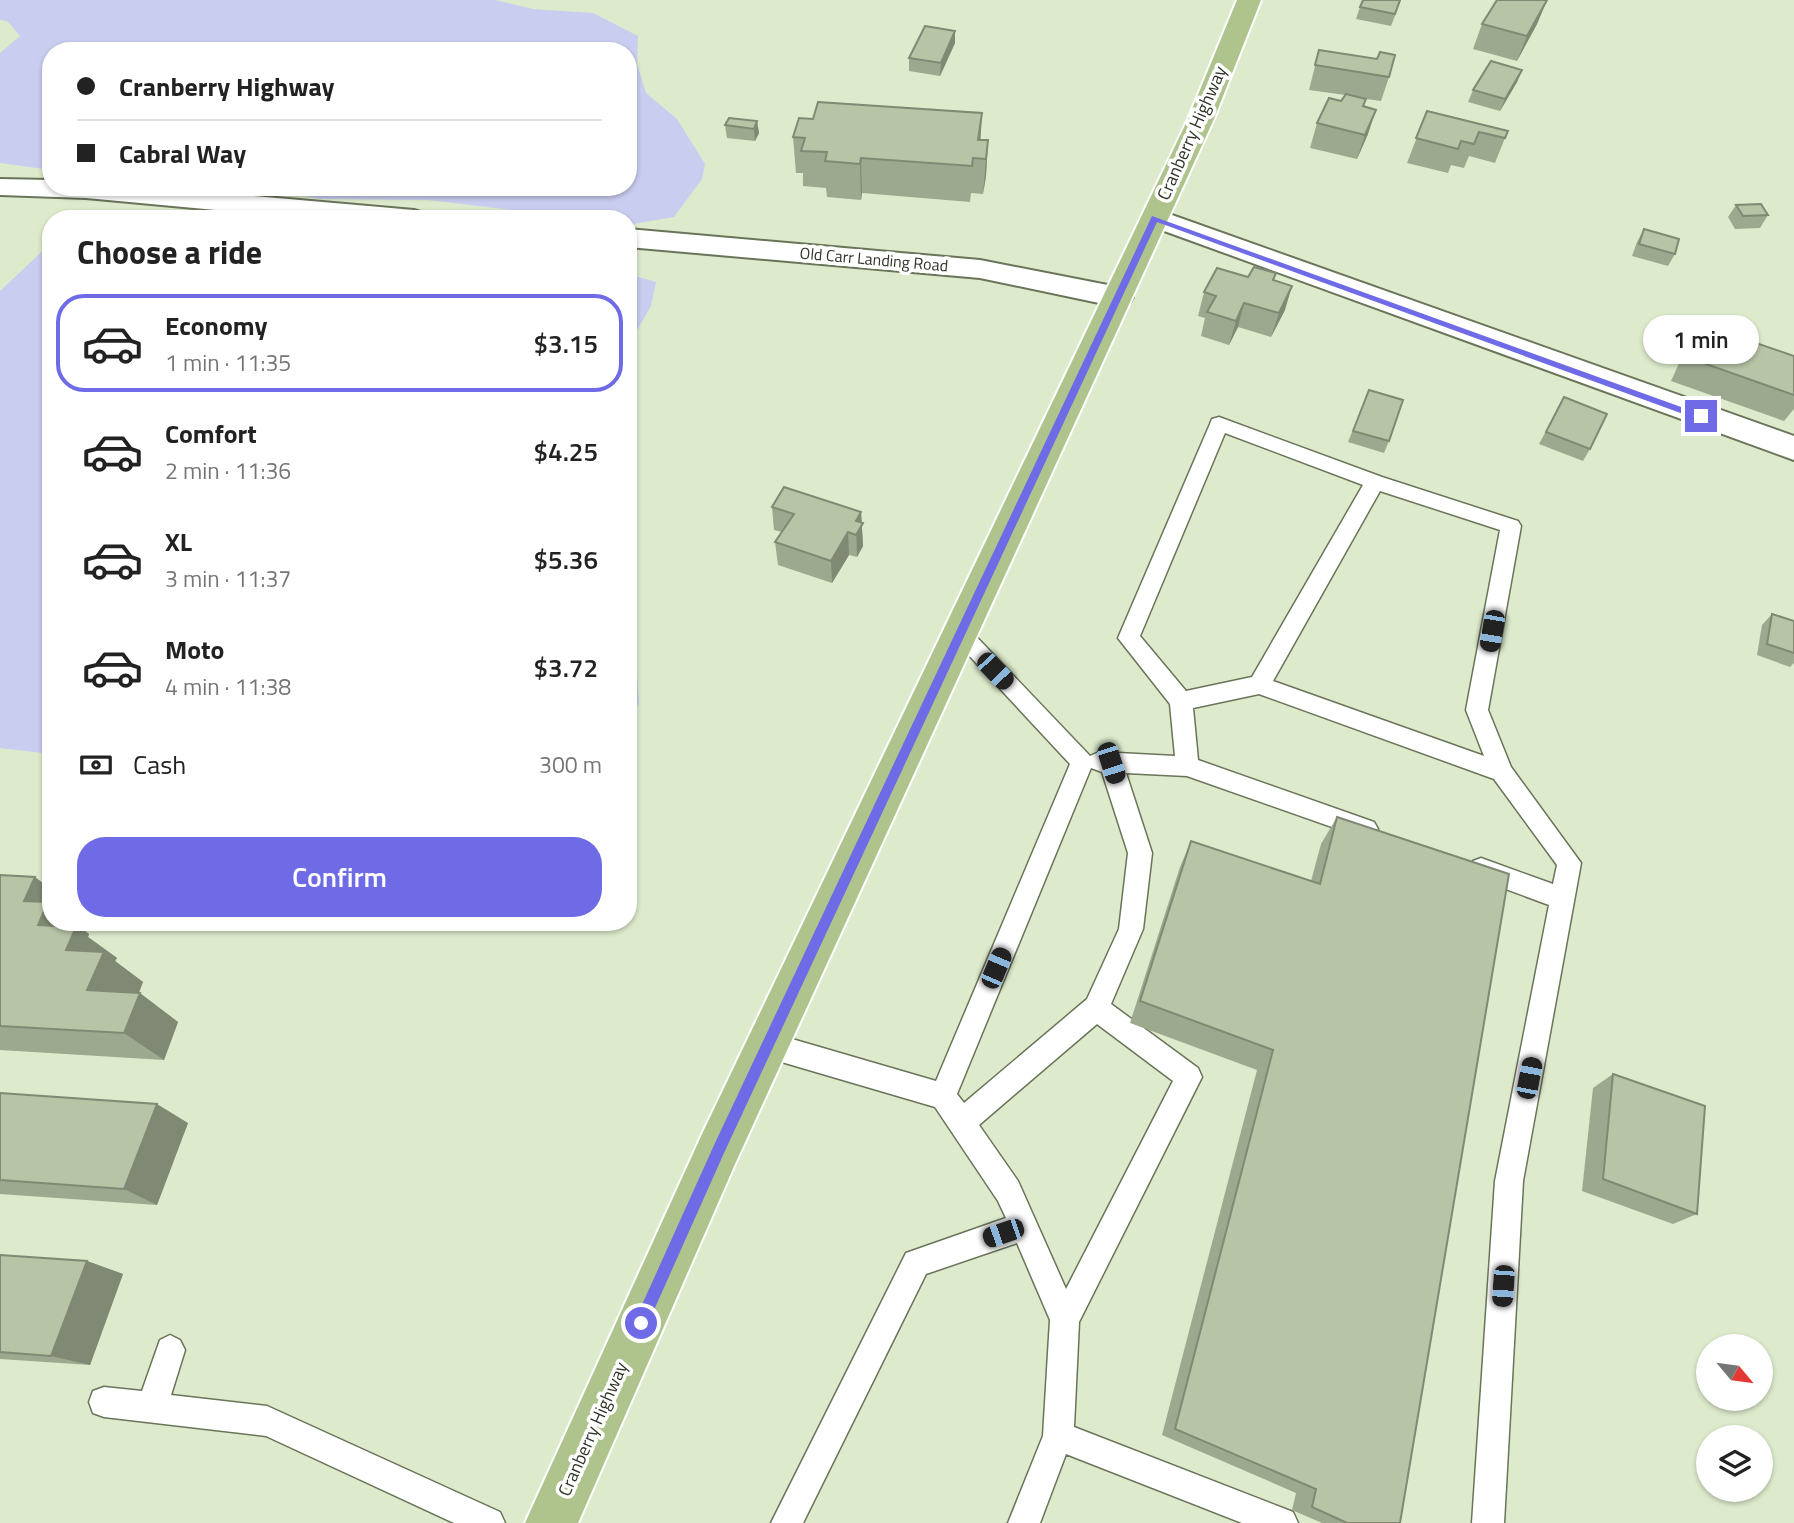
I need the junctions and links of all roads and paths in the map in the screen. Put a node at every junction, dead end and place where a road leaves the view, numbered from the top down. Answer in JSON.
{"nodes":[{"id":1,"x":1249,"y":0,"type":"edge"},
{"id":2,"x":0,"y":187,"type":"edge"},
{"id":3,"x":42,"y":188,"type":"edge"},
{"id":4,"x":154,"y":196,"type":"edge"},
{"id":5,"x":312,"y":210,"type":"edge"},
{"id":6,"x":1155,"y":218,"type":"junction"},
{"id":7,"x":637,"y":239,"type":"edge"},
{"id":8,"x":1118,"y":297,"type":"junction"},
{"id":9,"x":1794,"y":449,"type":"edge"},
{"id":10,"x":1375,"y":482,"type":"junction"},
{"id":11,"x":961,"y":635,"type":"junction"},
{"id":12,"x":1259,"y":685,"type":"junction"},
{"id":13,"x":1181,"y":701,"type":"junction"},
{"id":14,"x":1082,"y":762,"type":"junction"},
{"id":15,"x":1111,"y":763,"type":"junction"},
{"id":16,"x":1187,"y":766,"type":"junction"},
{"id":17,"x":1502,"y":772,"type":"junction"},
{"id":18,"x":1382,"y":835,"type":"edge"},
{"id":19,"x":1460,"y":862,"type":"edge"},
{"id":20,"x":1563,"y":899,"type":"junction"},
{"id":21,"x":1096,"y":1008,"type":"junction"},
{"id":22,"x":768,"y":1045,"type":"junction"},
{"id":23,"x":943,"y":1096,"type":"junction"},
{"id":24,"x":962,"y":1122,"type":"junction"},
{"id":25,"x":1024,"y":1226,"type":"junction"},
{"id":26,"x":1065,"y":1320,"type":"junction"},
{"id":27,"x":170,"y":1350,"type":"dead end"},
{"id":28,"x":104,"y":1402,"type":"dead end"},
{"id":29,"x":152,"y":1407,"type":"junction"},
{"id":30,"x":1058,"y":1436,"type":"junction"},
{"id":31,"x":489,"y":1523,"type":"edge"},
{"id":32,"x":551,"y":1523,"type":"edge"},
{"id":33,"x":787,"y":1523,"type":"edge"},
{"id":34,"x":1024,"y":1523,"type":"edge"},
{"id":35,"x":1282,"y":1523,"type":"edge"},
{"id":36,"x":1488,"y":1523,"type":"edge"}],
"edges":[{"from":1,"to":6,"type":"main road","name":"Cranberry Highway"},
{"from":2,"to":3,"type":"street"},
{"from":4,"to":5,"type":"street"},
{"from":6,"to":8,"type":"main road","name":"Cranberry Highway"},
{"from":6,"to":9,"type":"street"},
{"from":7,"to":8,"type":"street","name":"Old Carr Landing Road"},
{"from":8,"to":11,"type":"main road","name":"Cranberry Highway"},
{"from":10,"to":12,"type":"lane"},
{"from":10,"to":13,"type":"lane"},
{"from":10,"to":17,"type":"lane"},
{"from":11,"to":14,"type":"lane"},
{"from":11,"to":22,"type":"main road","name":"Cranberry Highway"},
{"from":12,"to":13,"type":"lane"},
{"from":12,"to":17,"type":"lane"},
{"from":13,"to":16,"type":"lane"},
{"from":14,"to":15,"type":"lane"},
{"from":14,"to":23,"type":"lane"},
{"from":15,"to":16,"type":"lane"},
{"from":15,"to":21,"type":"lane"},
{"from":16,"to":18,"type":"lane"},
{"from":17,"to":20,"type":"lane"},
{"from":19,"to":20,"type":"lane"},
{"from":20,"to":36,"type":"lane"},
{"from":21,"to":24,"type":"lane"},
{"from":21,"to":26,"type":"lane"},
{"from":22,"to":23,"type":"lane"},
{"from":22,"to":32,"type":"main road","name":"Cranberry Highway"},
{"from":23,"to":24,"type":"lane"},
{"from":24,"to":25,"type":"lane"},
{"from":25,"to":26,"type":"lane"},
{"from":25,"to":33,"type":"lane"},
{"from":26,"to":30,"type":"lane"},
{"from":27,"to":29,"type":"lane"},
{"from":28,"to":29,"type":"lane"},
{"from":29,"to":31,"type":"lane"},
{"from":30,"to":34,"type":"lane"},
{"from":30,"to":35,"type":"lane"}]}
